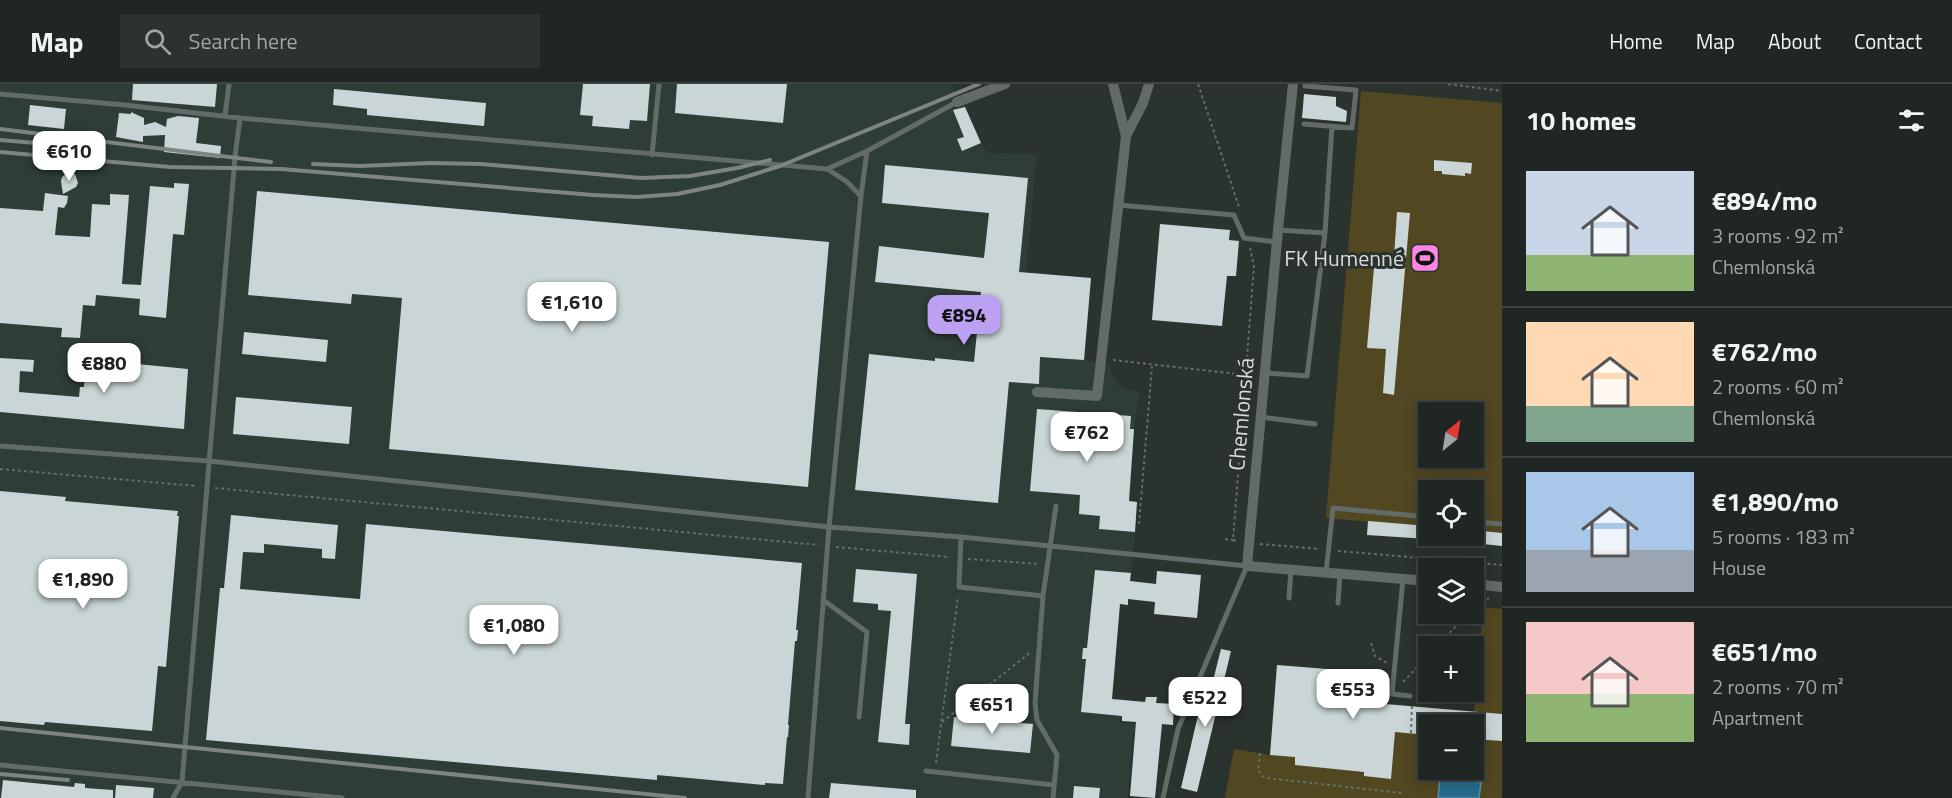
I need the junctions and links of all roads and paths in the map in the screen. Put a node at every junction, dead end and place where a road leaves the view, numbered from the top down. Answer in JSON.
{"nodes":[{"id":1,"x":229,"y":84,"type":"edge"},
{"id":2,"x":659,"y":84,"type":"edge"},
{"id":3,"x":1005,"y":84,"type":"edge"},
{"id":4,"x":1113,"y":84,"type":"edge"},
{"id":5,"x":1149,"y":84,"type":"edge"},
{"id":6,"x":1198,"y":84,"type":"edge"},
{"id":7,"x":1293,"y":84,"type":"edge"},
{"id":8,"x":1448,"y":84,"type":"edge"},
{"id":9,"x":1305,"y":86,"type":"dead end"},
{"id":10,"x":1502,"y":91,"type":"edge"},
{"id":11,"x":0,"y":94,"type":"edge"},
{"id":12,"x":957,"y":102,"type":"joint"},
{"id":13,"x":225,"y":116,"type":"junction"},
{"id":14,"x":240,"y":118,"type":"junction"},
{"id":15,"x":1304,"y":124,"type":"dead end"},
{"id":16,"x":1332,"y":126,"type":"junction"},
{"id":17,"x":1126,"y":136,"type":"junction"},
{"id":18,"x":867,"y":151,"type":"junction"},
{"id":19,"x":652,"y":155,"type":"junction"},
{"id":20,"x":827,"y":170,"type":"junction"},
{"id":21,"x":861,"y":196,"type":"junction"},
{"id":22,"x":1118,"y":205,"type":"junction"},
{"id":23,"x":1242,"y":216,"type":"dead end"},
{"id":24,"x":1278,"y":230,"type":"junction"},
{"id":25,"x":1325,"y":233,"type":"junction"},
{"id":26,"x":1248,"y":239,"type":"junction"},
{"id":27,"x":1277,"y":242,"type":"junction"},
{"id":28,"x":1101,"y":358,"type":"junction"},
{"id":29,"x":1152,"y":366,"type":"junction"},
{"id":30,"x":1265,"y":373,"type":"junction"},
{"id":31,"x":1246,"y":375,"type":"junction"},
{"id":32,"x":1037,"y":392,"type":"dead end"},
{"id":33,"x":1261,"y":417,"type":"junction"},
{"id":34,"x":1315,"y":424,"type":"dead end"},
{"id":35,"x":0,"y":446,"type":"edge"},
{"id":36,"x":209,"y":461,"type":"junction"},
{"id":37,"x":0,"y":470,"type":"edge"},
{"id":38,"x":207,"y":487,"type":"junction"},
{"id":39,"x":1056,"y":506,"type":"dead end"},
{"id":40,"x":1418,"y":516,"type":"edge"},
{"id":41,"x":1484,"y":523,"type":"edge"},
{"id":42,"x":1139,"y":524,"type":"dead end"},
{"id":43,"x":1502,"y":524,"type":"edge"},
{"id":44,"x":829,"y":527,"type":"junction"},
{"id":45,"x":961,"y":537,"type":"junction"},
{"id":46,"x":1225,"y":539,"type":"dead end"},
{"id":47,"x":1233,"y":540,"type":"junction"},
{"id":48,"x":1249,"y":543,"type":"junction"},
{"id":49,"x":827,"y":546,"type":"junction"},
{"id":50,"x":1050,"y":548,"type":"junction"},
{"id":51,"x":1328,"y":550,"type":"junction"},
{"id":52,"x":960,"y":558,"type":"junction"},
{"id":53,"x":1047,"y":564,"type":"junction"},
{"id":54,"x":1502,"y":565,"type":"edge"},
{"id":55,"x":1247,"y":566,"type":"junction"},
{"id":56,"x":1291,"y":569,"type":"junction"},
{"id":57,"x":1326,"y":572,"type":"junction"},
{"id":58,"x":1340,"y":573,"type":"junction"},
{"id":59,"x":1403,"y":579,"type":"junction"},
{"id":60,"x":1418,"y":580,"type":"edge"},
{"id":61,"x":959,"y":587,"type":"junction"},
{"id":62,"x":1498,"y":590,"type":"edge"},
{"id":63,"x":1043,"y":596,"type":"junction"},
{"id":64,"x":1289,"y":598,"type":"dead end"},
{"id":65,"x":823,"y":600,"type":"junction"},
{"id":66,"x":1484,"y":602,"type":"edge"},
{"id":67,"x":1338,"y":603,"type":"dead end"},
{"id":68,"x":1458,"y":624,"type":"edge"},
{"id":69,"x":1446,"y":636,"type":"edge"},
{"id":70,"x":1371,"y":643,"type":"dead end"},
{"id":71,"x":1040,"y":644,"type":"junction"},
{"id":72,"x":1394,"y":667,"type":"junction"},
{"id":73,"x":1418,"y":667,"type":"edge"},
{"id":74,"x":1392,"y":694,"type":"junction"},
{"id":75,"x":1410,"y":696,"type":"dead end"},
{"id":76,"x":1413,"y":706,"type":"dead end"},
{"id":77,"x":859,"y":717,"type":"dead end"},
{"id":78,"x":942,"y":722,"type":"junction"},
{"id":79,"x":1411,"y":733,"type":"dead end"},
{"id":80,"x":1260,"y":753,"type":"dead end"},
{"id":81,"x":0,"y":765,"type":"edge"},
{"id":82,"x":926,"y":771,"type":"dead end"},
{"id":83,"x":935,"y":772,"type":"junction"},
{"id":84,"x":182,"y":782,"type":"junction"},
{"id":85,"x":1054,"y":785,"type":"junction"},
{"id":86,"x":1402,"y":793,"type":"dead end"},
{"id":87,"x":173,"y":798,"type":"edge"},
{"id":88,"x":342,"y":798,"type":"edge"},
{"id":89,"x":808,"y":798,"type":"edge"},
{"id":90,"x":1053,"y":798,"type":"edge"},
{"id":91,"x":1162,"y":798,"type":"edge"}],
"edges":[{"from":1,"to":13,"type":"lane"},
{"from":2,"to":19,"type":"lane"},
{"from":3,"to":12,"type":"street"},
{"from":4,"to":17,"type":"street"},
{"from":5,"to":17,"type":"street"},
{"from":6,"to":23,"type":"path"},
{"from":7,"to":24,"type":"street","name":"Chemlonská"},
{"from":8,"to":10,"type":"path"},
{"from":9,"to":16,"type":"lane"},
{"from":11,"to":13,"type":"lane"},
{"from":12,"to":18,"type":"lane"},
{"from":13,"to":14,"type":"lane"},
{"from":14,"to":19,"type":"lane"},
{"from":14,"to":36,"type":"lane"},
{"from":15,"to":16,"type":"lane"},
{"from":16,"to":25,"type":"lane"},
{"from":17,"to":22,"type":"street"},
{"from":18,"to":20,"type":"lane"},
{"from":18,"to":21,"type":"lane"},
{"from":19,"to":20,"type":"lane"},
{"from":20,"to":21,"type":"lane"},
{"from":21,"to":44,"type":"lane"},
{"from":22,"to":26,"type":"lane"},
{"from":22,"to":28,"type":"street"},
{"from":24,"to":25,"type":"lane"},
{"from":24,"to":27,"type":"street","name":"Chemlonská"},
{"from":25,"to":30,"type":"lane"},
{"from":26,"to":27,"type":"lane"},
{"from":26,"to":31,"type":"path"},
{"from":27,"to":30,"type":"street","name":"Chemlonská"},
{"from":28,"to":29,"type":"path"},
{"from":28,"to":32,"type":"street"},
{"from":29,"to":31,"type":"path"},
{"from":29,"to":42,"type":"path"},
{"from":30,"to":31,"type":"path"},
{"from":30,"to":33,"type":"street","name":"Chemlonská"},
{"from":31,"to":47,"type":"path"},
{"from":33,"to":34,"type":"lane"},
{"from":33,"to":48,"type":"street","name":"Chemlonská"},
{"from":35,"to":36,"type":"lane"},
{"from":36,"to":38,"type":"lane"},
{"from":36,"to":44,"type":"lane"},
{"from":37,"to":38,"type":"path"},
{"from":38,"to":49,"type":"path"},
{"from":38,"to":84,"type":"lane"},
{"from":39,"to":50,"type":"lane"},
{"from":40,"to":51,"type":"lane"},
{"from":41,"to":43,"type":"lane"},
{"from":44,"to":45,"type":"lane"},
{"from":44,"to":49,"type":"lane"},
{"from":45,"to":50,"type":"lane"},
{"from":45,"to":52,"type":"lane"},
{"from":46,"to":47,"type":"path"},
{"from":47,"to":48,"type":"path"},
{"from":48,"to":51,"type":"path"},
{"from":48,"to":55,"type":"street","name":"Chemlonská"},
{"from":49,"to":52,"type":"path"},
{"from":49,"to":65,"type":"lane"},
{"from":50,"to":53,"type":"lane"},
{"from":50,"to":55,"type":"lane"},
{"from":51,"to":54,"type":"path"},
{"from":51,"to":57,"type":"lane"},
{"from":52,"to":53,"type":"path"},
{"from":52,"to":61,"type":"lane"},
{"from":53,"to":63,"type":"lane"},
{"from":55,"to":56,"type":"street"},
{"from":55,"to":91,"type":"lane"},
{"from":56,"to":57,"type":"street"},
{"from":56,"to":64,"type":"lane"},
{"from":57,"to":58,"type":"street"},
{"from":58,"to":59,"type":"street"},
{"from":58,"to":67,"type":"lane"},
{"from":59,"to":60,"type":"street"},
{"from":59,"to":72,"type":"lane"},
{"from":61,"to":63,"type":"lane"},
{"from":61,"to":78,"type":"path"},
{"from":62,"to":66,"type":"path"},
{"from":63,"to":71,"type":"lane"},
{"from":65,"to":77,"type":"lane"},
{"from":65,"to":89,"type":"lane"},
{"from":68,"to":69,"type":"path"},
{"from":70,"to":72,"type":"path"},
{"from":71,"to":78,"type":"path"},
{"from":71,"to":85,"type":"lane"},
{"from":72,"to":74,"type":"lane"},
{"from":73,"to":74,"type":"path"},
{"from":74,"to":75,"type":"lane"},
{"from":76,"to":79,"type":"path"},
{"from":78,"to":83,"type":"path"},
{"from":80,"to":86,"type":"path"},
{"from":81,"to":84,"type":"lane"},
{"from":82,"to":83,"type":"lane"},
{"from":83,"to":85,"type":"lane"},
{"from":84,"to":87,"type":"lane"},
{"from":84,"to":88,"type":"lane"},
{"from":85,"to":90,"type":"lane"}]}
